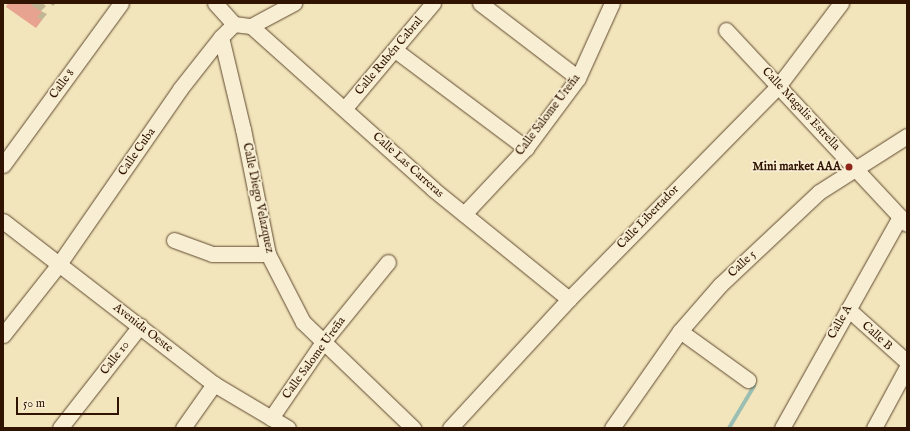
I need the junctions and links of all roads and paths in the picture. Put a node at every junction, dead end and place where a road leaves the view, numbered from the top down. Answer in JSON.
{"nodes":[{"id":1,"x":121,"y":3,"type":"edge"},
{"id":2,"x":215,"y":3,"type":"edge"},
{"id":3,"x":294,"y":3,"type":"edge"},
{"id":4,"x":433,"y":3,"type":"edge"},
{"id":5,"x":480,"y":3,"type":"edge"},
{"id":6,"x":612,"y":3,"type":"edge"},
{"id":7,"x":841,"y":3,"type":"edge"},
{"id":8,"x":234,"y":24,"type":"junction"},
{"id":9,"x":250,"y":26,"type":"junction"},
{"id":10,"x":726,"y":30,"type":"dead end"},
{"id":11,"x":221,"y":37,"type":"junction"},
{"id":12,"x":395,"y":50,"type":"junction"},
{"id":13,"x":578,"y":78,"type":"junction"},
{"id":14,"x":779,"y":85,"type":"junction"},
{"id":15,"x":345,"y":108,"type":"junction"},
{"id":16,"x":907,"y":136,"type":"edge"},
{"id":17,"x":526,"y":148,"type":"junction"},
{"id":18,"x":3,"y":165,"type":"edge"},
{"id":19,"x":856,"y":168,"type":"junction"},
{"id":20,"x":464,"y":214,"type":"junction"},
{"id":21,"x":3,"y":221,"type":"edge"},
{"id":22,"x":903,"y":221,"type":"edge"},
{"id":23,"x":174,"y":240,"type":"dead end"},
{"id":24,"x":268,"y":254,"type":"junction"},
{"id":25,"x":388,"y":262,"type":"dead end"},
{"id":26,"x":59,"y":264,"type":"junction"},
{"id":27,"x":569,"y":299,"type":"junction"},
{"id":28,"x":848,"y":309,"type":"junction"},
{"id":29,"x":140,"y":326,"type":"junction"},
{"id":30,"x":680,"y":331,"type":"junction"},
{"id":31,"x":3,"y":335,"type":"edge"},
{"id":32,"x":323,"y":342,"type":"junction"},
{"id":33,"x":907,"y":362,"type":"edge"},
{"id":34,"x":907,"y":367,"type":"edge"},
{"id":35,"x":748,"y":380,"type":"dead end"},
{"id":36,"x":214,"y":384,"type":"junction"},
{"id":37,"x":271,"y":418,"type":"junction"},
{"id":38,"x":60,"y":428,"type":"edge"},
{"id":39,"x":183,"y":428,"type":"edge"},
{"id":40,"x":288,"y":428,"type":"edge"},
{"id":41,"x":413,"y":428,"type":"edge"},
{"id":42,"x":450,"y":428,"type":"edge"},
{"id":43,"x":612,"y":428,"type":"edge"},
{"id":44,"x":782,"y":428,"type":"edge"},
{"id":45,"x":874,"y":428,"type":"edge"}],
"edges":[{"from":1,"to":18,"type":"street","name":"Calle 8"},
{"from":2,"to":8,"type":"street"},
{"from":3,"to":9,"type":"street"},
{"from":4,"to":12,"type":"street","name":"Calle Rubén Cabral"},
{"from":5,"to":13,"type":"street"},
{"from":6,"to":13,"type":"street","name":"Calle Salome Ureña"},
{"from":7,"to":14,"type":"street","name":"Calle Libertador"},
{"from":8,"to":9,"type":"street"},
{"from":8,"to":11,"type":"street","name":"Calle Cuba"},
{"from":9,"to":15,"type":"street","name":"Calle Las Carreras"},
{"from":10,"to":14,"type":"street","name":"Calle Magalis Estrella"},
{"from":11,"to":24,"type":"street","name":"Calle Diego Velazquez"},
{"from":11,"to":26,"type":"street","name":"Calle Cuba"},
{"from":12,"to":15,"type":"street","name":"Calle Rubén Cabral"},
{"from":12,"to":17,"type":"street"},
{"from":13,"to":17,"type":"street","name":"Calle Salome Ureña"},
{"from":14,"to":19,"type":"street","name":"Calle Magalis Estrella"},
{"from":14,"to":27,"type":"street","name":"Calle Libertador"},
{"from":15,"to":20,"type":"street","name":"Calle Las Carreras"},
{"from":16,"to":19,"type":"street","name":"Calle 5"},
{"from":17,"to":20,"type":"street","name":"Calle Salome Ureña"},
{"from":19,"to":22,"type":"street","name":"Calle Magalis Estrella"},
{"from":19,"to":30,"type":"street","name":"Calle 5"},
{"from":20,"to":27,"type":"street","name":"Calle Las Carreras"},
{"from":21,"to":26,"type":"street","name":"Avenida Oeste"},
{"from":22,"to":28,"type":"street","name":"Calle A"},
{"from":23,"to":24,"type":"street"},
{"from":24,"to":32,"type":"street","name":"Calle Diego Velazquez"},
{"from":25,"to":32,"type":"street","name":"Calle Salome Ureña"},
{"from":26,"to":29,"type":"street","name":"Avenida Oeste"},
{"from":26,"to":31,"type":"street","name":"Calle Cuba"},
{"from":27,"to":42,"type":"street","name":"Calle Libertador"},
{"from":28,"to":33,"type":"street","name":"Calle B"},
{"from":28,"to":44,"type":"street","name":"Calle A"},
{"from":29,"to":36,"type":"street","name":"Avenida Oeste"},
{"from":29,"to":38,"type":"street","name":"Calle 10"},
{"from":30,"to":35,"type":"street"},
{"from":30,"to":43,"type":"street","name":"Calle 5"},
{"from":32,"to":37,"type":"street","name":"Calle Salome Ureña"},
{"from":32,"to":41,"type":"street","name":"Calle Diego Velazquez"},
{"from":34,"to":45,"type":"street"},
{"from":36,"to":37,"type":"street","name":"Avenida Oeste"},
{"from":36,"to":39,"type":"street"},
{"from":37,"to":40,"type":"street","name":"Avenida Oeste"}]}
